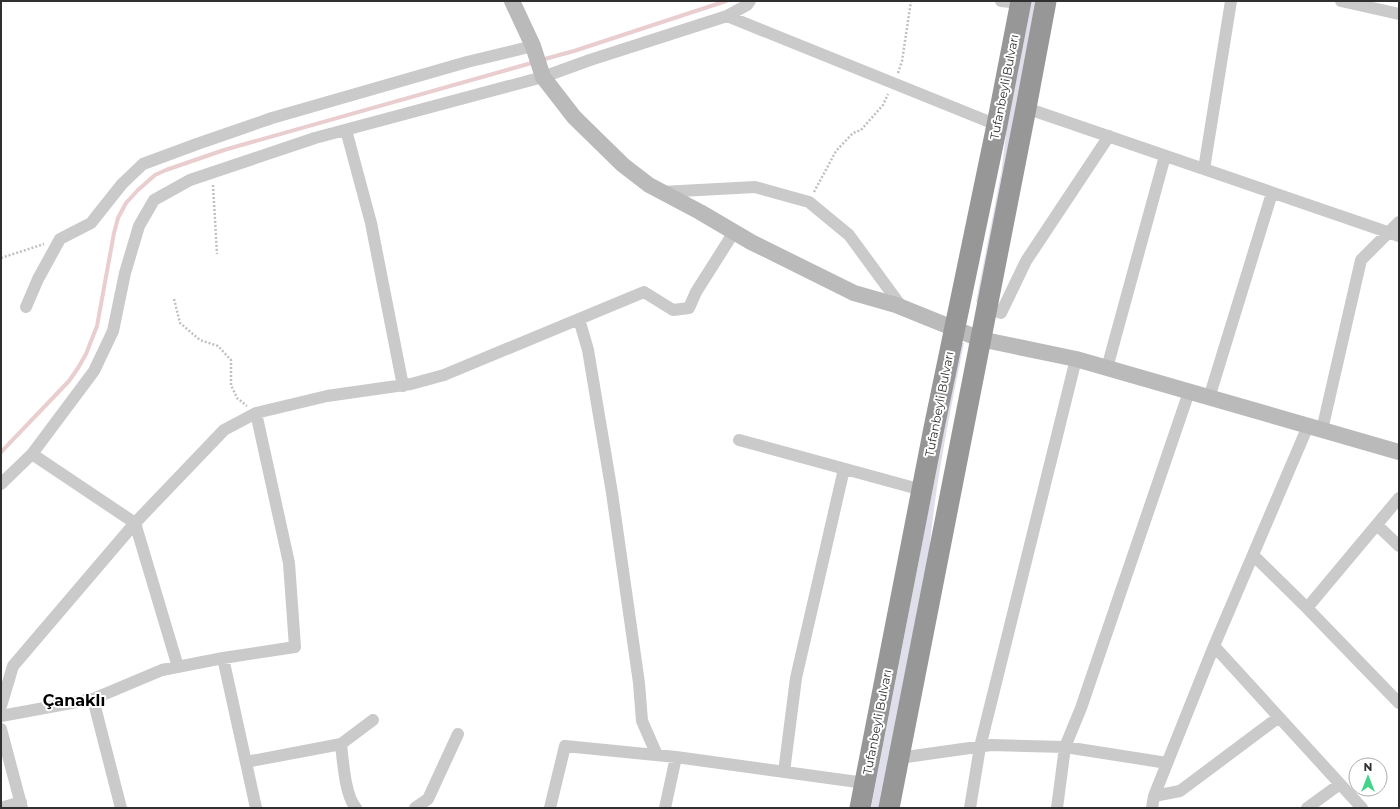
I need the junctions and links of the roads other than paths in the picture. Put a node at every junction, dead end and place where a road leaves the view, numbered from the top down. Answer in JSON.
{"nodes":[{"id":1,"x":512,"y":1,"type":"edge"},
{"id":2,"x":750,"y":1,"type":"edge"},
{"id":3,"x":1046,"y":1,"type":"edge"},
{"id":4,"x":1231,"y":1,"type":"edge"},
{"id":5,"x":1341,"y":1,"type":"edge"},
{"id":6,"x":1014,"y":2,"type":"edge"},
{"id":7,"x":1399,"y":14,"type":"edge"},
{"id":8,"x":727,"y":16,"type":"junction"},
{"id":9,"x":533,"y":46,"type":"junction"},
{"id":10,"x":542,"y":74,"type":"junction"},
{"id":11,"x":1026,"y":108,"type":"junction"},
{"id":12,"x":997,"y":125,"type":"junction"},
{"id":13,"x":346,"y":130,"type":"junction"},
{"id":14,"x":1109,"y":136,"type":"junction"},
{"id":15,"x":1166,"y":156,"type":"junction"},
{"id":16,"x":1204,"y":169,"type":"junction"},
{"id":17,"x":662,"y":192,"type":"junction"},
{"id":18,"x":1272,"y":193,"type":"junction"},
{"id":19,"x":1399,"y":222,"type":"edge"},
{"id":20,"x":734,"y":232,"type":"junction"},
{"id":21,"x":1395,"y":234,"type":"edge"},
{"id":22,"x":901,"y":306,"type":"junction"},
{"id":23,"x":26,"y":307,"type":"dead end"},
{"id":24,"x":986,"y":307,"type":"junction"},
{"id":25,"x":579,"y":319,"type":"junction"},
{"id":26,"x":955,"y":328,"type":"junction"},
{"id":27,"x":980,"y":339,"type":"junction"},
{"id":28,"x":1076,"y":359,"type":"junction"},
{"id":29,"x":1107,"y":368,"type":"junction"},
{"id":30,"x":403,"y":386,"type":"junction"},
{"id":31,"x":1189,"y":392,"type":"junction"},
{"id":32,"x":1209,"y":398,"type":"junction"},
{"id":33,"x":256,"y":414,"type":"junction"},
{"id":34,"x":1315,"y":428,"type":"junction"},
{"id":35,"x":739,"y":440,"type":"dead end"},
{"id":36,"x":1399,"y":452,"type":"edge"},
{"id":37,"x":32,"y":454,"type":"junction"},
{"id":38,"x":844,"y":469,"type":"junction"},
{"id":39,"x":1,"y":484,"type":"edge"},
{"id":40,"x":922,"y":490,"type":"junction"},
{"id":41,"x":1399,"y":498,"type":"edge"},
{"id":42,"x":136,"y":523,"type":"junction"},
{"id":43,"x":1377,"y":524,"type":"junction"},
{"id":44,"x":1399,"y":546,"type":"edge"},
{"id":45,"x":1253,"y":555,"type":"junction"},
{"id":46,"x":1307,"y":608,"type":"junction"},
{"id":47,"x":1214,"y":646,"type":"junction"},
{"id":48,"x":223,"y":658,"type":"junction"},
{"id":49,"x":178,"y":667,"type":"junction"},
{"id":50,"x":93,"y":699,"type":"junction"},
{"id":51,"x":1399,"y":703,"type":"edge"},
{"id":52,"x":1,"y":706,"type":"edge"},
{"id":53,"x":1,"y":716,"type":"edge"},
{"id":54,"x":1279,"y":717,"type":"junction"},
{"id":55,"x":373,"y":720,"type":"dead end"},
{"id":56,"x":1,"y":729,"type":"edge"},
{"id":57,"x":458,"y":734,"type":"dead end"},
{"id":58,"x":341,"y":744,"type":"junction"},
{"id":59,"x":980,"y":747,"type":"junction"},
{"id":60,"x":1065,"y":748,"type":"junction"},
{"id":61,"x":656,"y":755,"type":"junction"},
{"id":62,"x":676,"y":757,"type":"junction"},
{"id":63,"x":899,"y":758,"type":"junction"},
{"id":64,"x":246,"y":762,"type":"junction"},
{"id":65,"x":1167,"y":763,"type":"junction"},
{"id":66,"x":784,"y":772,"type":"junction"},
{"id":67,"x":865,"y":783,"type":"junction"},
{"id":68,"x":1340,"y":784,"type":"junction"},
{"id":69,"x":1153,"y":802,"type":"edge"},
{"id":70,"x":22,"y":805,"type":"edge"},
{"id":71,"x":1,"y":808,"type":"edge"},
{"id":72,"x":121,"y":808,"type":"edge"},
{"id":73,"x":256,"y":808,"type":"edge"},
{"id":74,"x":356,"y":808,"type":"edge"},
{"id":75,"x":415,"y":808,"type":"edge"},
{"id":76,"x":550,"y":808,"type":"edge"},
{"id":77,"x":665,"y":808,"type":"edge"},
{"id":78,"x":860,"y":808,"type":"edge"},
{"id":79,"x":889,"y":808,"type":"edge"},
{"id":80,"x":970,"y":808,"type":"edge"},
{"id":81,"x":1057,"y":808,"type":"edge"},
{"id":82,"x":1307,"y":808,"type":"edge"},
{"id":83,"x":1362,"y":808,"type":"edge"}],
"edges":[{"from":1,"to":9,"type":"street"},
{"from":2,"to":8,"type":"street"},
{"from":3,"to":11,"type":"highway"},
{"from":4,"to":16,"type":"street"},
{"from":5,"to":7,"type":"street"},
{"from":6,"to":12,"type":"highway","name":"Tufanbeyli Bulvarı"},
{"from":8,"to":10,"type":"street"},
{"from":8,"to":12,"type":"street"},
{"from":9,"to":10,"type":"street"},
{"from":9,"to":23,"type":"street"},
{"from":10,"to":13,"type":"street"},
{"from":10,"to":17,"type":"street"},
{"from":11,"to":14,"type":"street"},
{"from":11,"to":24,"type":"highway"},
{"from":12,"to":26,"type":"highway","name":"Tufanbeyli Bulvarı"},
{"from":13,"to":30,"type":"street"},
{"from":13,"to":37,"type":"street"},
{"from":14,"to":15,"type":"street"},
{"from":14,"to":24,"type":"street"},
{"from":15,"to":16,"type":"street"},
{"from":15,"to":29,"type":"street"},
{"from":16,"to":18,"type":"street"},
{"from":17,"to":20,"type":"street"},
{"from":17,"to":22,"type":"street"},
{"from":18,"to":21,"type":"street"},
{"from":18,"to":32,"type":"street"},
{"from":19,"to":21,"type":"street"},
{"from":20,"to":22,"type":"street"},
{"from":20,"to":25,"type":"street"},
{"from":21,"to":34,"type":"street"},
{"from":22,"to":26,"type":"street"},
{"from":24,"to":27,"type":"highway"},
{"from":25,"to":30,"type":"street"},
{"from":25,"to":61,"type":"street"},
{"from":26,"to":27,"type":"street"},
{"from":26,"to":40,"type":"highway","name":"Tufanbeyli Bulvarı"},
{"from":27,"to":28,"type":"street"},
{"from":27,"to":63,"type":"highway"},
{"from":28,"to":29,"type":"street"},
{"from":28,"to":59,"type":"street"},
{"from":29,"to":31,"type":"street"},
{"from":30,"to":33,"type":"street"},
{"from":31,"to":32,"type":"street"},
{"from":31,"to":60,"type":"street"},
{"from":32,"to":34,"type":"street"},
{"from":33,"to":42,"type":"street"},
{"from":33,"to":48,"type":"street"},
{"from":34,"to":36,"type":"street"},
{"from":34,"to":45,"type":"street"},
{"from":35,"to":38,"type":"street"},
{"from":37,"to":39,"type":"street"},
{"from":37,"to":42,"type":"street"},
{"from":38,"to":40,"type":"street"},
{"from":38,"to":66,"type":"street"},
{"from":40,"to":67,"type":"highway","name":"Tufanbeyli Bulvarı"},
{"from":41,"to":43,"type":"street"},
{"from":42,"to":49,"type":"street"},
{"from":42,"to":52,"type":"street"},
{"from":43,"to":44,"type":"street"},
{"from":43,"to":46,"type":"street"},
{"from":45,"to":46,"type":"street"},
{"from":45,"to":47,"type":"street"},
{"from":46,"to":51,"type":"street"},
{"from":47,"to":54,"type":"street"},
{"from":47,"to":65,"type":"street"},
{"from":48,"to":49,"type":"street"},
{"from":48,"to":64,"type":"street"},
{"from":49,"to":50,"type":"street"},
{"from":50,"to":53,"type":"street"},
{"from":50,"to":72,"type":"street"},
{"from":54,"to":68,"type":"street"},
{"from":54,"to":69,"type":"street"},
{"from":55,"to":58,"type":"street"},
{"from":56,"to":70,"type":"street"},
{"from":57,"to":75,"type":"street"},
{"from":58,"to":64,"type":"street"},
{"from":58,"to":74,"type":"street"},
{"from":59,"to":60,"type":"street"},
{"from":59,"to":63,"type":"street"},
{"from":59,"to":80,"type":"street"},
{"from":60,"to":65,"type":"street"},
{"from":60,"to":81,"type":"street"},
{"from":61,"to":62,"type":"street"},
{"from":61,"to":76,"type":"street"},
{"from":62,"to":66,"type":"street"},
{"from":62,"to":77,"type":"street"},
{"from":63,"to":79,"type":"highway"},
{"from":64,"to":73,"type":"street"},
{"from":65,"to":69,"type":"street"},
{"from":66,"to":67,"type":"street"},
{"from":67,"to":78,"type":"highway","name":"Tufanbeyli Bulvarı"},
{"from":68,"to":82,"type":"street"},
{"from":68,"to":83,"type":"street"},
{"from":70,"to":71,"type":"street"}]}
